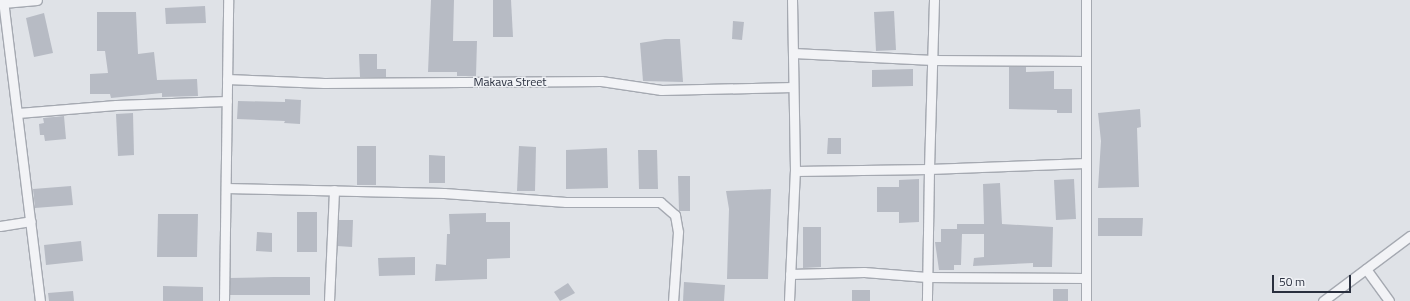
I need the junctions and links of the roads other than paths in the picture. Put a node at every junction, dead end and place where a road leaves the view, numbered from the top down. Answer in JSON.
{"nodes":[{"id":1,"x":37,"y":0,"type":"edge"},
{"id":2,"x":228,"y":0,"type":"edge"},
{"id":3,"x":792,"y":0,"type":"edge"},
{"id":4,"x":934,"y":0,"type":"edge"},
{"id":5,"x":1086,"y":0,"type":"edge"},
{"id":6,"x":3,"y":2,"type":"edge"},
{"id":7,"x":793,"y":54,"type":"junction"},
{"id":8,"x":933,"y":60,"type":"junction"},
{"id":9,"x":1086,"y":61,"type":"junction"},
{"id":10,"x":227,"y":79,"type":"junction"},
{"id":11,"x":793,"y":87,"type":"junction"},
{"id":12,"x":227,"y":101,"type":"junction"},
{"id":13,"x":18,"y":113,"type":"junction"},
{"id":14,"x":1086,"y":163,"type":"junction"},
{"id":15,"x":929,"y":169,"type":"junction"},
{"id":16,"x":795,"y":171,"type":"junction"},
{"id":17,"x":226,"y":188,"type":"junction"},
{"id":18,"x":334,"y":190,"type":"junction"},
{"id":19,"x":31,"y":221,"type":"junction"},
{"id":20,"x":0,"y":226,"type":"edge"},
{"id":21,"x":1410,"y":236,"type":"edge"},
{"id":22,"x":1366,"y":269,"type":"junction"},
{"id":23,"x":790,"y":274,"type":"junction"},
{"id":24,"x":927,"y":277,"type":"junction"},
{"id":25,"x":1086,"y":278,"type":"junction"},
{"id":26,"x":40,"y":301,"type":"edge"},
{"id":27,"x":224,"y":301,"type":"edge"},
{"id":28,"x":329,"y":301,"type":"edge"},
{"id":29,"x":673,"y":301,"type":"edge"},
{"id":30,"x":789,"y":301,"type":"edge"},
{"id":31,"x":927,"y":301,"type":"edge"},
{"id":32,"x":1086,"y":301,"type":"edge"},
{"id":33,"x":1323,"y":301,"type":"edge"},
{"id":34,"x":1389,"y":301,"type":"edge"}],
"edges":[{"from":1,"to":6,"type":"street"},
{"from":2,"to":10,"type":"street"},
{"from":3,"to":7,"type":"street"},
{"from":4,"to":8,"type":"street"},
{"from":5,"to":9,"type":"street"},
{"from":6,"to":13,"type":"street"},
{"from":7,"to":8,"type":"street"},
{"from":7,"to":11,"type":"street"},
{"from":8,"to":9,"type":"street"},
{"from":8,"to":15,"type":"street"},
{"from":9,"to":14,"type":"street"},
{"from":10,"to":11,"type":"street","name":"Makava Street"},
{"from":10,"to":12,"type":"street"},
{"from":11,"to":16,"type":"street"},
{"from":12,"to":13,"type":"street"},
{"from":12,"to":17,"type":"street"},
{"from":13,"to":19,"type":"street"},
{"from":14,"to":15,"type":"street"},
{"from":14,"to":25,"type":"street"},
{"from":15,"to":16,"type":"street"},
{"from":15,"to":24,"type":"street"},
{"from":16,"to":23,"type":"street"},
{"from":17,"to":18,"type":"street"},
{"from":17,"to":27,"type":"street"},
{"from":18,"to":28,"type":"street"},
{"from":18,"to":29,"type":"street"},
{"from":19,"to":20,"type":"street"},
{"from":19,"to":26,"type":"street"},
{"from":21,"to":22,"type":"street"},
{"from":22,"to":33,"type":"street"},
{"from":22,"to":34,"type":"street"},
{"from":23,"to":24,"type":"street"},
{"from":23,"to":30,"type":"street"},
{"from":24,"to":25,"type":"street"},
{"from":24,"to":31,"type":"street"},
{"from":25,"to":32,"type":"street"}]}
